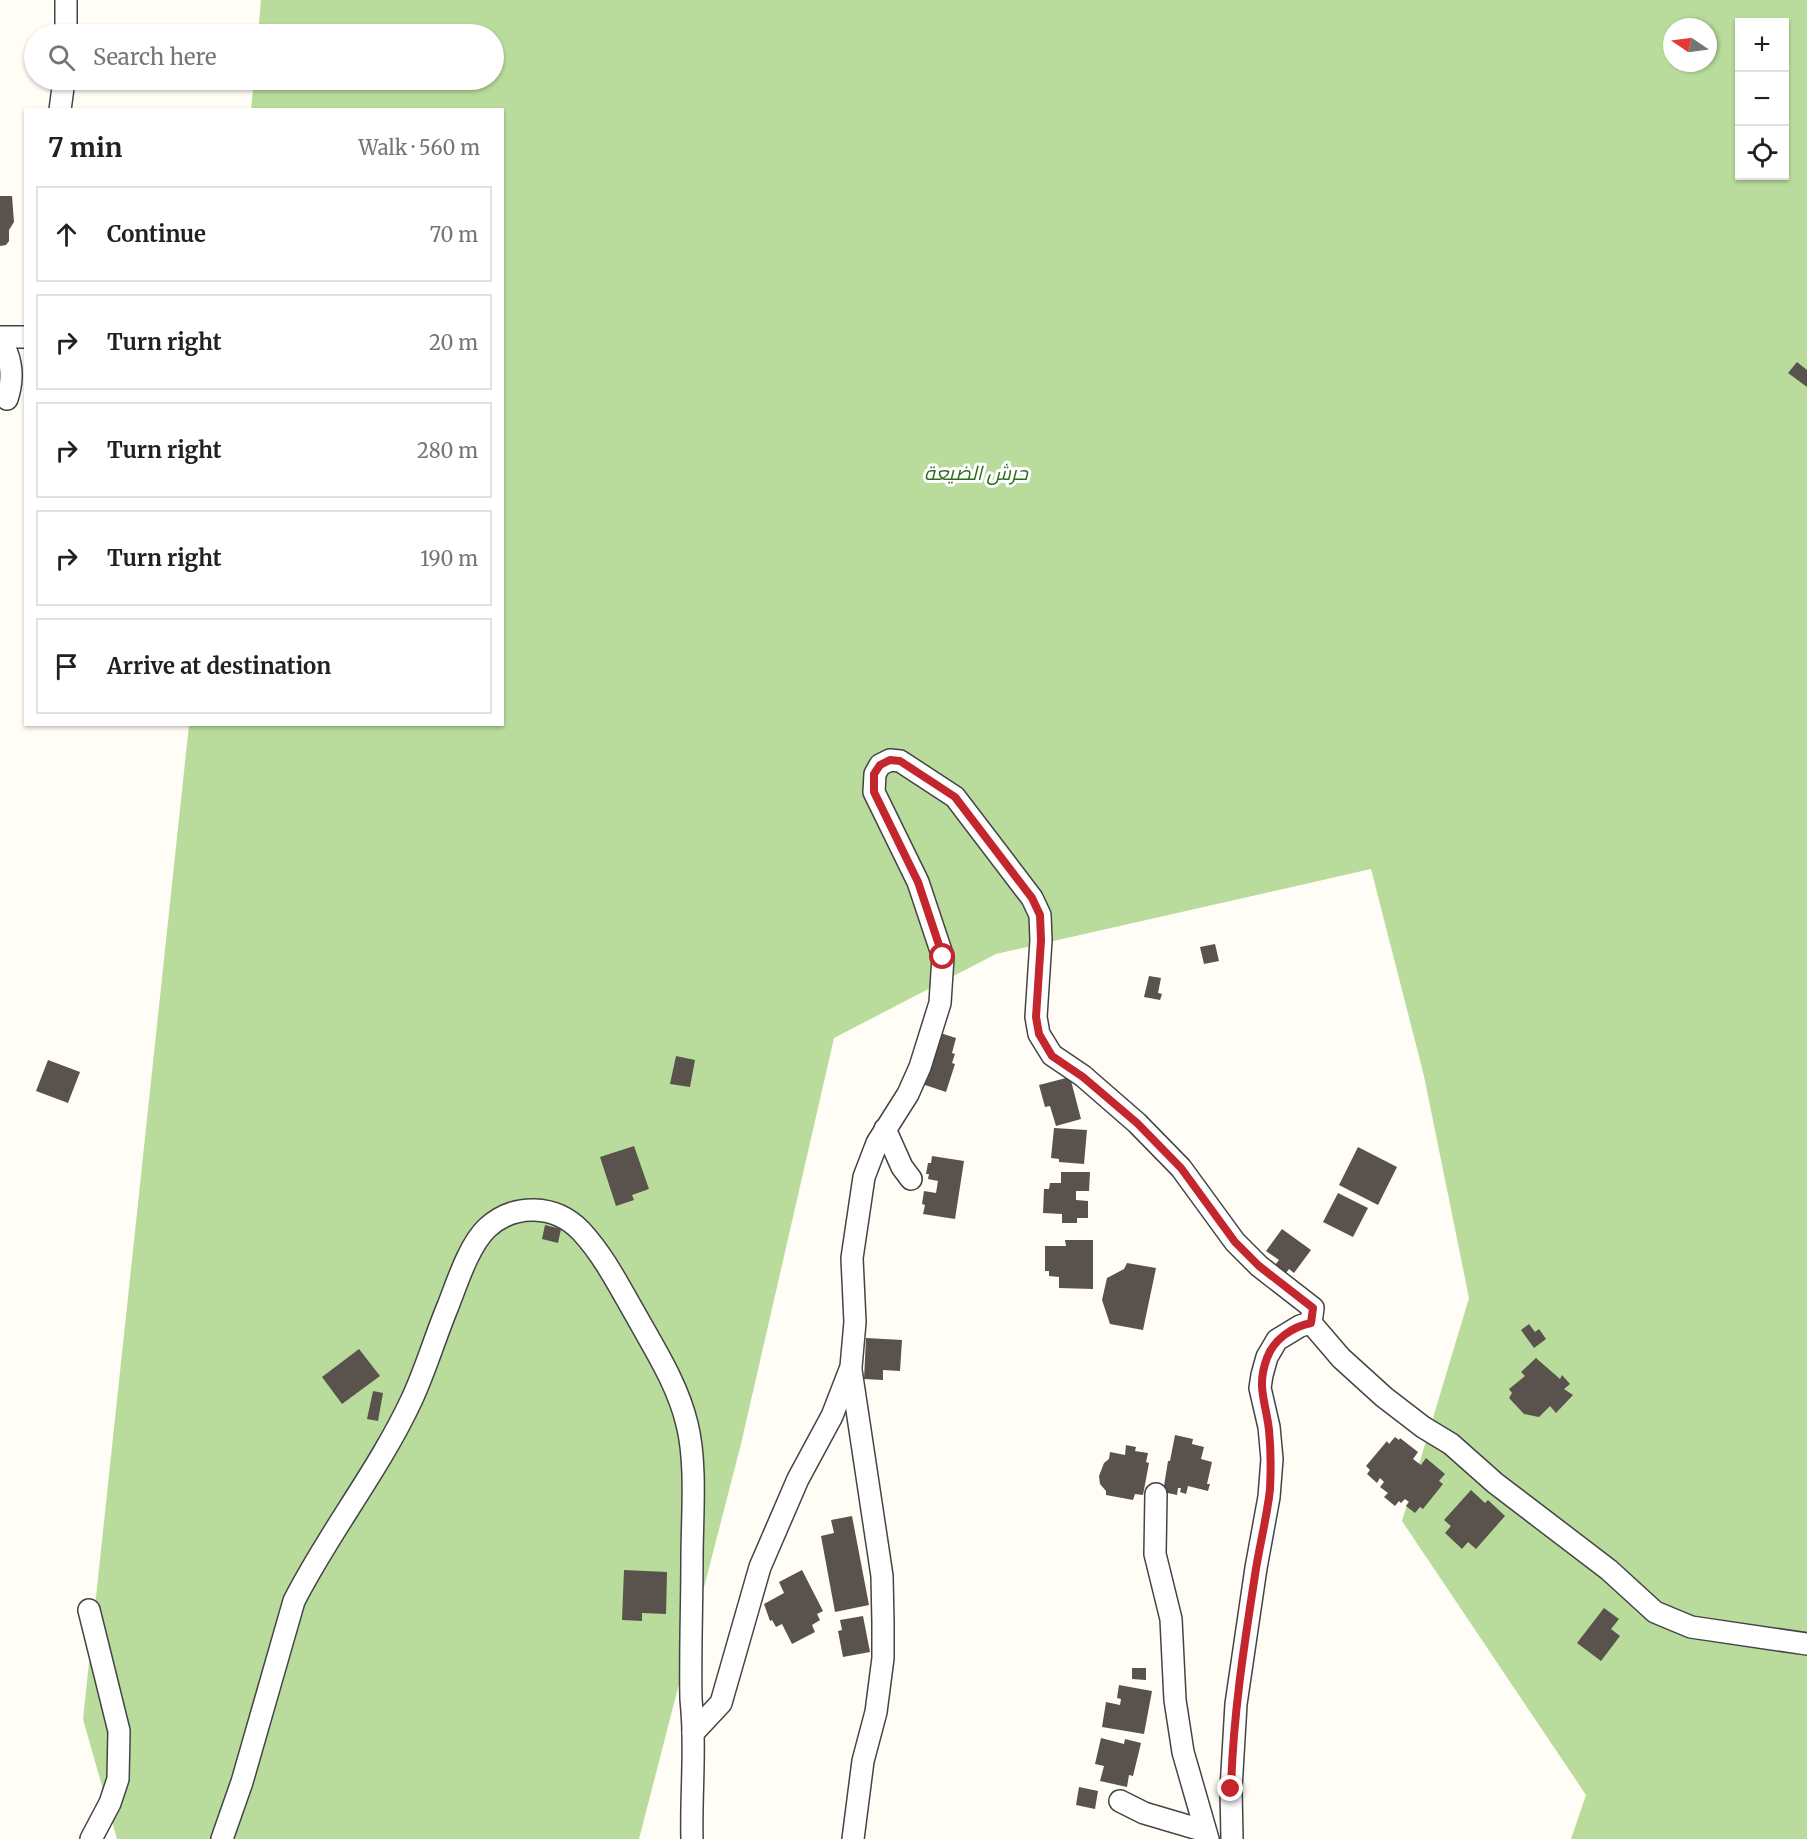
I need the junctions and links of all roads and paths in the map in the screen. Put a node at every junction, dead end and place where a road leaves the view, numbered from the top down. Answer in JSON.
{"nodes":[{"id":1,"x":66,"y":0,"type":"edge"},
{"id":2,"x":66,"y":24,"type":"edge"},
{"id":3,"x":62,"y":90,"type":"edge"},
{"id":4,"x":60,"y":108,"type":"edge"},
{"id":5,"x":0,"y":337,"type":"edge"},
{"id":6,"x":24,"y":337,"type":"edge"},
{"id":7,"x":0,"y":353,"type":"edge"},
{"id":8,"x":7,"y":399,"type":"dead end"},
{"id":9,"x":885,"y":1129,"type":"junction"},
{"id":10,"x":911,"y":1179,"type":"dead end"},
{"id":11,"x":1311,"y":1323,"type":"junction"},
{"id":12,"x":851,"y":1367,"type":"junction"},
{"id":13,"x":1156,"y":1494,"type":"dead end"},
{"id":14,"x":89,"y":1610,"type":"dead end"},
{"id":15,"x":1807,"y":1644,"type":"edge"},
{"id":16,"x":693,"y":1733,"type":"junction"},
{"id":17,"x":1120,"y":1801,"type":"dead end"},
{"id":18,"x":1207,"y":1835,"type":"edge"},
{"id":19,"x":91,"y":1839,"type":"edge"},
{"id":20,"x":222,"y":1839,"type":"edge"},
{"id":21,"x":692,"y":1839,"type":"edge"},
{"id":22,"x":853,"y":1839,"type":"edge"},
{"id":23,"x":1232,"y":1839,"type":"edge"}],
"edges":[{"from":1,"to":2,"type":"street"},
{"from":3,"to":4,"type":"street"},
{"from":5,"to":6,"type":"street"},
{"from":7,"to":8,"type":"street"},
{"from":9,"to":10,"type":"street"},
{"from":9,"to":11,"type":"street"},
{"from":9,"to":12,"type":"street"},
{"from":11,"to":15,"type":"street"},
{"from":11,"to":23,"type":"street"},
{"from":12,"to":16,"type":"street"},
{"from":12,"to":22,"type":"street"},
{"from":13,"to":18,"type":"street"},
{"from":14,"to":19,"type":"street"},
{"from":16,"to":20,"type":"street"},
{"from":16,"to":21,"type":"street"},
{"from":17,"to":18,"type":"street"}]}
